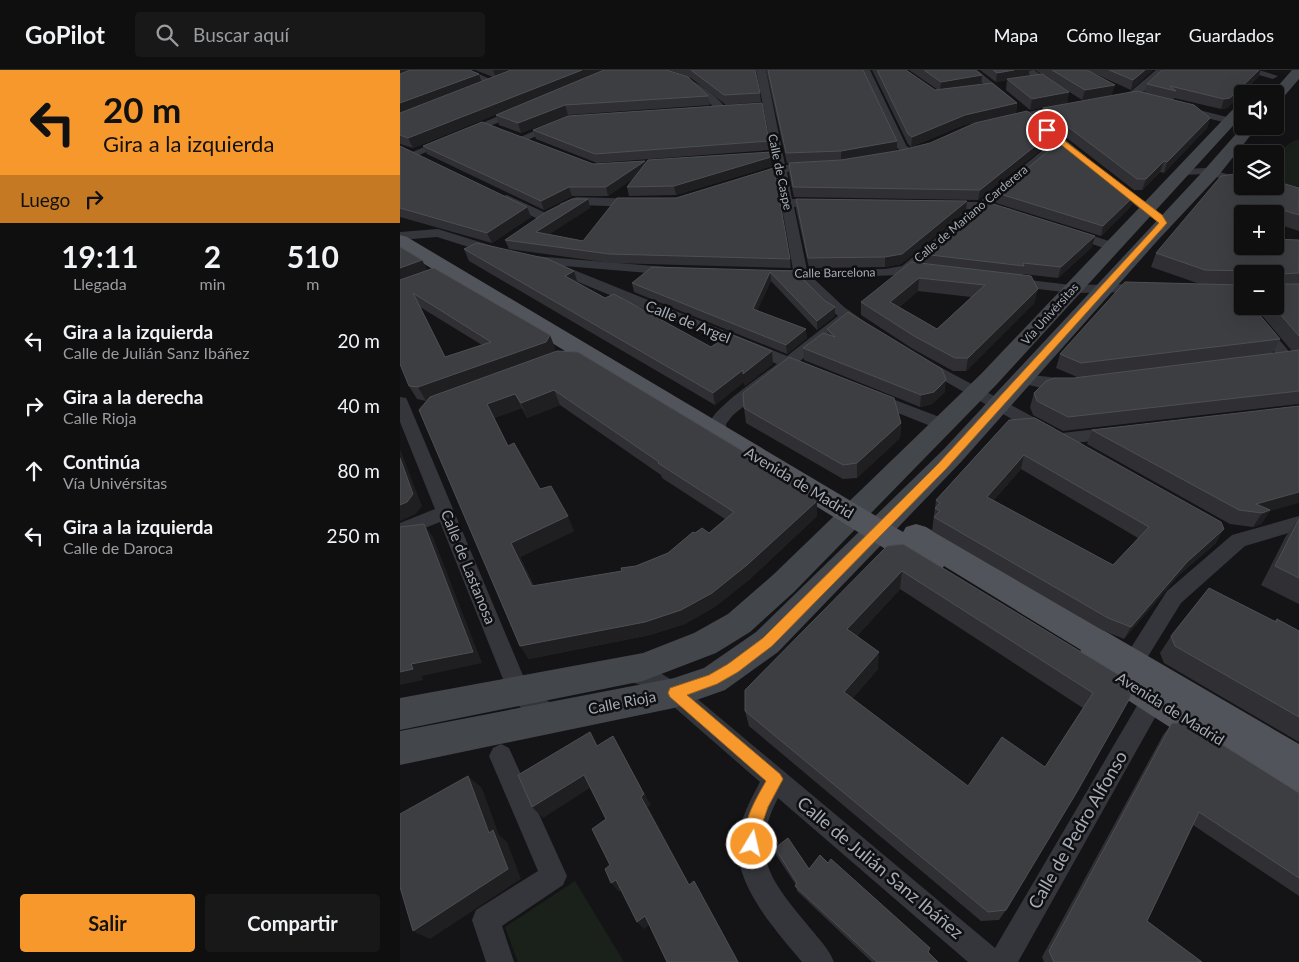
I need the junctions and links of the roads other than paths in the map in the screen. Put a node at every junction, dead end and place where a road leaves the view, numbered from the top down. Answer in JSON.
{"nodes":[{"id":1,"x":462,"y":70,"type":"edge"},
{"id":2,"x":652,"y":70,"type":"edge"},
{"id":3,"x":864,"y":70,"type":"edge"},
{"id":4,"x":971,"y":70,"type":"edge"},
{"id":5,"x":1028,"y":70,"type":"edge"},
{"id":6,"x":1162,"y":70,"type":"edge"},
{"id":7,"x":1246,"y":70,"type":"edge"},
{"id":8,"x":1299,"y":70,"type":"edge"},
{"id":9,"x":764,"y":71,"type":"edge"},
{"id":10,"x":1275,"y":73,"type":"edge"},
{"id":11,"x":1042,"y":80,"type":"junction"},
{"id":12,"x":1023,"y":83,"type":"edge"},
{"id":13,"x":1264,"y":85,"type":"edge"},
{"id":14,"x":998,"y":87,"type":"junction"},
{"id":15,"x":1108,"y":88,"type":"edge"},
{"id":16,"x":1284,"y":88,"type":"edge"},
{"id":17,"x":479,"y":90,"type":"edge"},
{"id":18,"x":975,"y":90,"type":"edge"},
{"id":19,"x":1132,"y":96,"type":"junction"},
{"id":20,"x":1107,"y":99,"type":"edge"},
{"id":21,"x":1149,"y":100,"type":"edge"},
{"id":22,"x":530,"y":106,"type":"edge"},
{"id":23,"x":1176,"y":107,"type":"edge"},
{"id":24,"x":702,"y":110,"type":"edge"},
{"id":25,"x":1027,"y":114,"type":"junction"},
{"id":26,"x":568,"y":120,"type":"edge"},
{"id":27,"x":1234,"y":120,"type":"edge"},
{"id":28,"x":997,"y":121,"type":"edge"},
{"id":29,"x":1234,"y":124,"type":"edge"},
{"id":30,"x":486,"y":125,"type":"junction"},
{"id":31,"x":1243,"y":135,"type":"edge"},
{"id":32,"x":522,"y":138,"type":"junction"},
{"id":33,"x":1060,"y":141,"type":"junction"},
{"id":34,"x":540,"y":146,"type":"edge"},
{"id":35,"x":904,"y":154,"type":"edge"},
{"id":36,"x":777,"y":156,"type":"junction"},
{"id":37,"x":738,"y":158,"type":"edge"},
{"id":38,"x":429,"y":163,"type":"edge"},
{"id":39,"x":1090,"y":164,"type":"edge"},
{"id":40,"x":823,"y":167,"type":"edge"},
{"id":41,"x":779,"y":170,"type":"junction"},
{"id":42,"x":1184,"y":172,"type":"junction"},
{"id":43,"x":1212,"y":172,"type":"junction"},
{"id":44,"x":1105,"y":176,"type":"edge"},
{"id":45,"x":1234,"y":179,"type":"edge"},
{"id":46,"x":740,"y":182,"type":"edge"},
{"id":47,"x":500,"y":196,"type":"edge"},
{"id":48,"x":651,"y":203,"type":"edge"},
{"id":49,"x":787,"y":203,"type":"junction"},
{"id":50,"x":837,"y":203,"type":"edge"},
{"id":51,"x":923,"y":205,"type":"edge"},
{"id":52,"x":980,"y":206,"type":"junction"},
{"id":53,"x":1021,"y":216,"type":"edge"},
{"id":54,"x":1156,"y":216,"type":"junction"},
{"id":55,"x":544,"y":217,"type":"junction"},
{"id":56,"x":528,"y":227,"type":"edge"},
{"id":57,"x":1059,"y":229,"type":"edge"},
{"id":58,"x":402,"y":236,"type":"edge"},
{"id":59,"x":505,"y":242,"type":"edge"},
{"id":60,"x":1113,"y":246,"type":"junction"},
{"id":61,"x":493,"y":250,"type":"junction"},
{"id":62,"x":544,"y":263,"type":"junction"},
{"id":63,"x":690,"y":271,"type":"edge"},
{"id":64,"x":900,"y":272,"type":"junction"},
{"id":65,"x":935,"y":272,"type":"edge"},
{"id":66,"x":758,"y":273,"type":"edge"},
{"id":67,"x":801,"y":274,"type":"junction"},
{"id":68,"x":1002,"y":280,"type":"edge"},
{"id":69,"x":1105,"y":288,"type":"junction"},
{"id":70,"x":1156,"y":288,"type":"edge"},
{"id":71,"x":882,"y":289,"type":"edge"},
{"id":72,"x":1071,"y":289,"type":"junction"},
{"id":73,"x":854,"y":311,"type":"junction"},
{"id":74,"x":1252,"y":315,"type":"edge"},
{"id":75,"x":874,"y":333,"type":"edge"},
{"id":76,"x":908,"y":354,"type":"edge"},
{"id":77,"x":1293,"y":358,"type":"edge"},
{"id":78,"x":1267,"y":361,"type":"edge"},
{"id":79,"x":787,"y":363,"type":"junction"},
{"id":80,"x":822,"y":376,"type":"edge"},
{"id":81,"x":1022,"y":378,"type":"junction"},
{"id":82,"x":1080,"y":383,"type":"edge"},
{"id":83,"x":858,"y":391,"type":"edge"},
{"id":84,"x":976,"y":393,"type":"junction"},
{"id":85,"x":999,"y":405,"type":"junction"},
{"id":86,"x":407,"y":411,"type":"edge"},
{"id":87,"x":944,"y":425,"type":"junction"},
{"id":88,"x":720,"y":426,"type":"junction"},
{"id":89,"x":1127,"y":431,"type":"edge"},
{"id":90,"x":1062,"y":439,"type":"junction"},
{"id":91,"x":1088,"y":454,"type":"edge"},
{"id":92,"x":446,"y":512,"type":"junction"},
{"id":93,"x":871,"y":518,"type":"junction"},
{"id":94,"x":1299,"y":524,"type":"edge"},
{"id":95,"x":400,"y":532,"type":"edge"},
{"id":96,"x":1136,"y":665,"type":"junction"},
{"id":97,"x":624,"y":671,"type":"junction"},
{"id":98,"x":519,"y":692,"type":"junction"},
{"id":99,"x":674,"y":693,"type":"junction"},
{"id":100,"x":1150,"y":697,"type":"junction"},
{"id":101,"x":400,"y":714,"type":"edge"},
{"id":102,"x":554,"y":716,"type":"junction"},
{"id":103,"x":400,"y":748,"type":"edge"},
{"id":104,"x":501,"y":756,"type":"dead end"},
{"id":105,"x":1299,"y":763,"type":"edge"},
{"id":106,"x":775,"y":779,"type":"junction"},
{"id":107,"x":1299,"y":789,"type":"edge"},
{"id":108,"x":500,"y":962,"type":"edge"},
{"id":109,"x":820,"y":962,"type":"edge"},
{"id":110,"x":990,"y":962,"type":"edge"},
{"id":111,"x":1002,"y":962,"type":"edge"}],
"edges":[{"from":1,"to":17,"type":"street"},
{"from":2,"to":24,"type":"street"},
{"from":3,"to":35,"type":"street"},
{"from":4,"to":14,"type":"street"},
{"from":5,"to":11,"type":"street"},
{"from":6,"to":19,"type":"street"},
{"from":7,"to":10,"type":"street"},
{"from":8,"to":16,"type":"main road"},
{"from":9,"to":36,"type":"street","name":"Calle de Caspe"},
{"from":10,"to":13,"type":"main road"},
{"from":11,"to":12,"type":"street"},
{"from":11,"to":25,"type":"street"},
{"from":14,"to":18,"type":"street"},
{"from":14,"to":25,"type":"street"},
{"from":15,"to":19,"type":"street"},
{"from":19,"to":20,"type":"street"},
{"from":19,"to":21,"type":"street"},
{"from":22,"to":30,"type":"street"},
{"from":23,"to":27,"type":"street"},
{"from":25,"to":28,"type":"street"},
{"from":25,"to":33,"type":"street"},
{"from":26,"to":32,"type":"street"},
{"from":29,"to":42,"type":"main road","name":"Vía Univérsitas"},
{"from":30,"to":32,"type":"street"},
{"from":30,"to":38,"type":"street"},
{"from":31,"to":43,"type":"main road","name":"Vía Univérsitas"},
{"from":32,"to":34,"type":"street"},
{"from":33,"to":39,"type":"street"},
{"from":33,"to":52,"type":"street","name":"Calle de Mariano Carderera"},
{"from":36,"to":37,"type":"street"},
{"from":36,"to":41,"type":"street","name":"Calle de Caspe"},
{"from":40,"to":41,"type":"street"},
{"from":41,"to":46,"type":"street"},
{"from":41,"to":49,"type":"street","name":"Calle de Caspe"},
{"from":42,"to":43,"type":"street"},
{"from":42,"to":54,"type":"main road","name":"Vía Univérsitas"},
{"from":43,"to":45,"type":"street"},
{"from":43,"to":54,"type":"main road","name":"Vía Univérsitas"},
{"from":44,"to":54,"type":"street"},
{"from":47,"to":55,"type":"street"},
{"from":48,"to":55,"type":"street"},
{"from":49,"to":50,"type":"street"},
{"from":49,"to":67,"type":"street","name":"Calle de Caspe"},
{"from":51,"to":52,"type":"street"},
{"from":52,"to":53,"type":"street"},
{"from":52,"to":64,"type":"street","name":"Calle de Mariano Carderera"},
{"from":54,"to":60,"type":"main road","name":"Vía Univérsitas"},
{"from":54,"to":69,"type":"main road","name":"Vía Univérsitas"},
{"from":55,"to":56,"type":"street"},
{"from":57,"to":60,"type":"street"},
{"from":58,"to":61,"type":"street"},
{"from":58,"to":88,"type":"main road","name":"Avenida de Madrid"},
{"from":58,"to":88,"type":"main road","name":"Avenida de Madrid"},
{"from":59,"to":61,"type":"street"},
{"from":60,"to":72,"type":"main road","name":"Vía Univérsitas"},
{"from":61,"to":62,"type":"street"},
{"from":62,"to":63,"type":"street"},
{"from":62,"to":79,"type":"street","name":"Calle de Argel"},
{"from":64,"to":65,"type":"street","name":"Calle Barcelona"},
{"from":64,"to":67,"type":"street","name":"Calle Barcelona"},
{"from":64,"to":71,"type":"street","name":"Calle de Mariano Carderera"},
{"from":66,"to":67,"type":"street","name":"Calle Barcelona"},
{"from":67,"to":73,"type":"street"},
{"from":68,"to":72,"type":"street"},
{"from":69,"to":70,"type":"street"},
{"from":69,"to":72,"type":"street"},
{"from":69,"to":81,"type":"main road","name":"Vía Univérsitas"},
{"from":72,"to":84,"type":"main road","name":"Vía Univérsitas"},
{"from":73,"to":75,"type":"street"},
{"from":73,"to":79,"type":"street"},
{"from":74,"to":77,"type":"street"},
{"from":76,"to":84,"type":"street"},
{"from":77,"to":78,"type":"street"},
{"from":79,"to":80,"type":"street","name":"Calle de Argel"},
{"from":79,"to":88,"type":"street"},
{"from":81,"to":82,"type":"street"},
{"from":81,"to":85,"type":"main road","name":"Vía Univérsitas"},
{"from":83,"to":87,"type":"street"},
{"from":84,"to":85,"type":"street"},
{"from":84,"to":87,"type":"main road","name":"Vía Univérsitas"},
{"from":85,"to":90,"type":"street"},
{"from":85,"to":93,"type":"main road","name":"Vía Univérsitas"},
{"from":86,"to":92,"type":"street","name":"Calle de Lastanosa"},
{"from":87,"to":93,"type":"main road","name":"Vía Univérsitas"},
{"from":88,"to":93,"type":"main road","name":"Avenida de Madrid"},
{"from":89,"to":90,"type":"street"},
{"from":90,"to":91,"type":"street"},
{"from":92,"to":95,"type":"street"},
{"from":92,"to":98,"type":"street","name":"Calle de Lastanosa"},
{"from":93,"to":96,"type":"main road","name":"Avenida de Madrid"},
{"from":93,"to":97,"type":"main road","name":"Calle Rioja"},
{"from":93,"to":99,"type":"main road","name":"Calle Rioja"},
{"from":93,"to":100,"type":"main road","name":"Avenida de Madrid"},
{"from":94,"to":96,"type":"street"},
{"from":96,"to":100,"type":"street"},
{"from":96,"to":105,"type":"main road","name":"Avenida de Madrid"},
{"from":97,"to":98,"type":"main road","name":"Calle Rioja"},
{"from":97,"to":99,"type":"street","name":"Calle de Julián Sanz Ibáñez"},
{"from":98,"to":101,"type":"main road","name":"Calle Rioja"},
{"from":98,"to":102,"type":"street","name":"Calle de Lastanosa"},
{"from":99,"to":102,"type":"main road","name":"Calle Rioja"},
{"from":99,"to":106,"type":"street","name":"Calle de Julián Sanz Ibáñez"},
{"from":100,"to":107,"type":"main road","name":"Avenida de Madrid"},
{"from":100,"to":111,"type":"street","name":"Calle de Pedro Alfonso"},
{"from":102,"to":103,"type":"main road","name":"Calle Rioja"},
{"from":104,"to":108,"type":"street"},
{"from":106,"to":109,"type":"street"},
{"from":106,"to":110,"type":"street","name":"Calle de Julián Sanz Ibáñez"}]}
